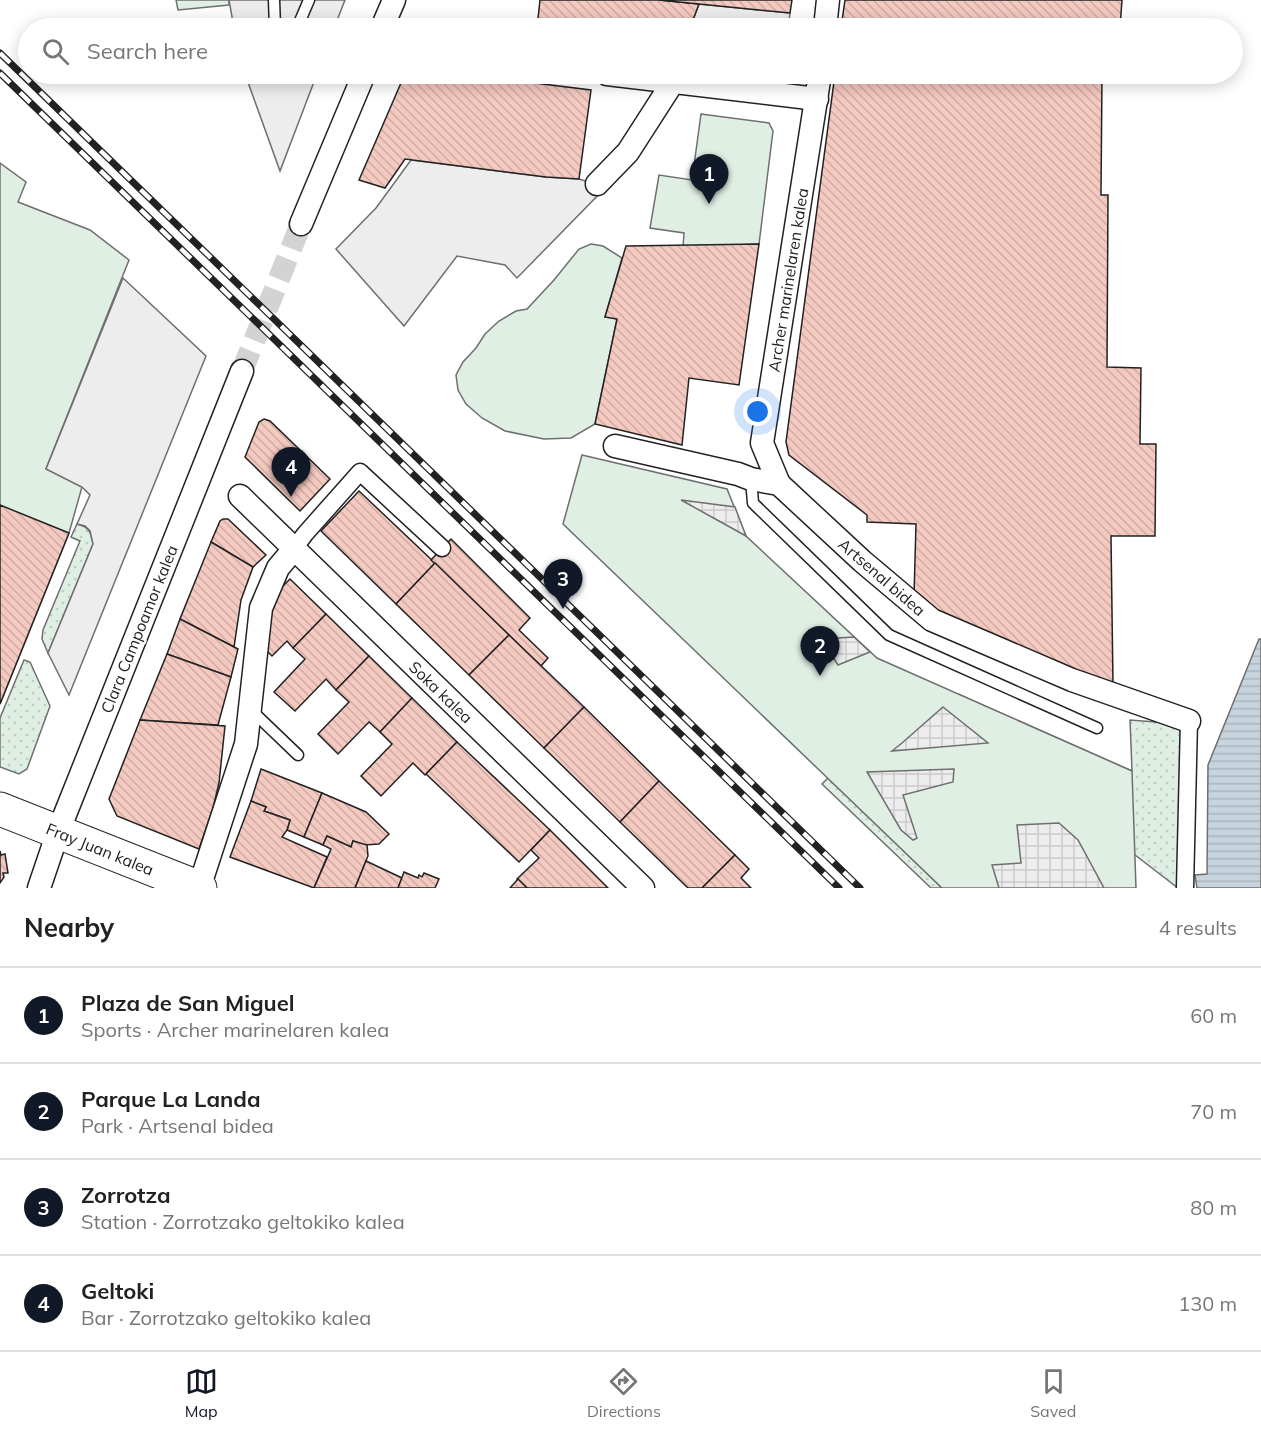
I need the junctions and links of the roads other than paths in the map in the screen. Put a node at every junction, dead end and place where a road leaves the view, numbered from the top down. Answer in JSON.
{"nodes":[{"id":1,"x":274,"y":0,"type":"edge"},
{"id":2,"x":309,"y":0,"type":"edge"},
{"id":3,"x":394,"y":0,"type":"edge"},
{"id":4,"x":828,"y":0,"type":"edge"},
{"id":5,"x":275,"y":18,"type":"edge"},
{"id":6,"x":301,"y":18,"type":"edge"},
{"id":7,"x":386,"y":18,"type":"edge"},
{"id":8,"x":826,"y":18,"type":"edge"},
{"id":9,"x":360,"y":84,"type":"edge"},
{"id":10,"x":672,"y":84,"type":"edge"},
{"id":11,"x":690,"y":84,"type":"edge"},
{"id":12,"x":819,"y":84,"type":"edge"},
{"id":13,"x":817,"y":99,"type":"junction"},
{"id":14,"x":597,"y":184,"type":"dead end"},
{"id":15,"x":301,"y":224,"type":"tunnel mouth"},
{"id":16,"x":242,"y":371,"type":"tunnel mouth"},
{"id":17,"x":615,"y":446,"type":"dead end"},
{"id":18,"x":751,"y":479,"type":"junction"},
{"id":19,"x":779,"y":484,"type":"junction"},
{"id":20,"x":240,"y":496,"type":"dead end"},
{"id":21,"x":442,"y":548,"type":"dead end"},
{"id":22,"x":293,"y":550,"type":"junction"},
{"id":23,"x":250,"y":708,"type":"junction"},
{"id":24,"x":1189,"y":721,"type":"joint"},
{"id":25,"x":1097,"y":728,"type":"dead end"},
{"id":26,"x":298,"y":755,"type":"dead end"},
{"id":27,"x":0,"y":809,"type":"edge"},
{"id":28,"x":58,"y":832,"type":"junction"},
{"id":29,"x":39,"y":888,"type":"edge"},
{"id":30,"x":199,"y":888,"type":"edge"},
{"id":31,"x":643,"y":888,"type":"edge"},
{"id":32,"x":1185,"y":888,"type":"edge"}],
"edges":[{"from":1,"to":5,"type":"lane"},
{"from":2,"to":6,"type":"lane"},
{"from":3,"to":7,"type":"street"},
{"from":4,"to":8,"type":"street"},
{"from":9,"to":15,"type":"street"},
{"from":10,"to":14,"type":"street"},
{"from":11,"to":13,"type":"street"},
{"from":12,"to":13,"type":"street","name":"Archer marinelaren kalea"},
{"from":13,"to":19,"type":"street","name":"Archer marinelaren kalea"},
{"from":16,"to":28,"type":"street","name":"Clara Campoamor kalea"},
{"from":17,"to":18,"type":"street"},
{"from":18,"to":19,"type":"street"},
{"from":18,"to":25,"type":"lane"},
{"from":19,"to":24,"type":"street","name":"Artsenal bidea"},
{"from":20,"to":22,"type":"street","name":"Soka kalea"},
{"from":21,"to":22,"type":"street"},
{"from":22,"to":23,"type":"street"},
{"from":22,"to":31,"type":"street","name":"Soka kalea"},
{"from":23,"to":26,"type":"lane"},
{"from":23,"to":30,"type":"street"},
{"from":24,"to":32,"type":"street"},
{"from":27,"to":28,"type":"main road","name":"Fray Juan kalea"},
{"from":28,"to":29,"type":"street","name":"Clara Campoamor kalea"},
{"from":28,"to":30,"type":"main road","name":"Fray Juan kalea"}]}
